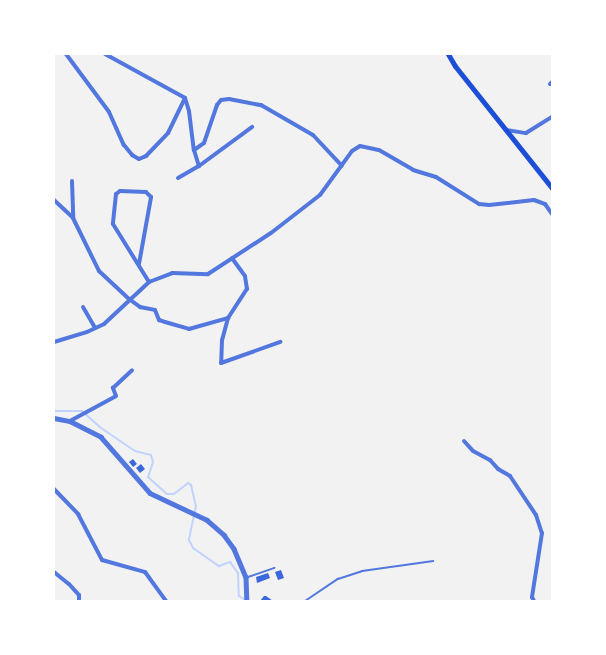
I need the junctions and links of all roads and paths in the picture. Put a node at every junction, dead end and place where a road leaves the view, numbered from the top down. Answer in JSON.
{"nodes":[{"id":1,"x":66,"y":54,"type":"edge"},
{"id":2,"x":105,"y":54,"type":"edge"},
{"id":3,"x":448,"y":54,"type":"edge"},
{"id":4,"x":185,"y":98,"type":"junction"},
{"id":5,"x":552,"y":116,"type":"edge"},
{"id":6,"x":252,"y":127,"type":"dead end"},
{"id":7,"x":506,"y":130,"type":"junction"},
{"id":8,"x":194,"y":150,"type":"junction"},
{"id":9,"x":199,"y":166,"type":"junction"},
{"id":10,"x":342,"y":166,"type":"junction"},
{"id":11,"x":178,"y":178,"type":"dead end"},
{"id":12,"x":72,"y":181,"type":"dead end"},
{"id":13,"x":552,"y":188,"type":"edge"},
{"id":14,"x":54,"y":200,"type":"edge"},
{"id":15,"x":552,"y":214,"type":"edge"},
{"id":16,"x":73,"y":218,"type":"junction"},
{"id":17,"x":232,"y":258,"type":"junction"},
{"id":18,"x":138,"y":264,"type":"junction"},
{"id":19,"x":149,"y":282,"type":"junction"},
{"id":20,"x":129,"y":299,"type":"junction"},
{"id":21,"x":83,"y":308,"type":"dead end"},
{"id":22,"x":228,"y":318,"type":"junction"},
{"id":23,"x":95,"y":328,"type":"junction"},
{"id":24,"x":54,"y":342,"type":"edge"},
{"id":25,"x":280,"y":342,"type":"dead end"},
{"id":26,"x":132,"y":370,"type":"dead end"},
{"id":27,"x":54,"y":418,"type":"edge"},
{"id":28,"x":70,"y":421,"type":"junction"},
{"id":29,"x":464,"y":441,"type":"dead end"},
{"id":30,"x":54,"y":489,"type":"edge"},
{"id":31,"x":433,"y":561,"type":"dead end"},
{"id":32,"x":274,"y":568,"type":"dead end"},
{"id":33,"x":54,"y":572,"type":"edge"},
{"id":34,"x":246,"y":577,"type":"junction"},
{"id":35,"x":79,"y":601,"type":"edge"},
{"id":36,"x":166,"y":601,"type":"edge"},
{"id":37,"x":247,"y":601,"type":"edge"},
{"id":38,"x":305,"y":601,"type":"edge"},
{"id":39,"x":534,"y":601,"type":"edge"}],
"edges":[{"from":1,"to":4,"type":"street"},
{"from":2,"to":4,"type":"street"},
{"from":3,"to":7,"type":"main road"},
{"from":4,"to":8,"type":"street"},
{"from":5,"to":7,"type":"street"},
{"from":6,"to":9,"type":"street"},
{"from":7,"to":13,"type":"main road"},
{"from":8,"to":9,"type":"street"},
{"from":8,"to":10,"type":"street"},
{"from":9,"to":11,"type":"street"},
{"from":10,"to":15,"type":"street"},
{"from":10,"to":17,"type":"street"},
{"from":12,"to":16,"type":"street"},
{"from":14,"to":16,"type":"street"},
{"from":16,"to":20,"type":"street"},
{"from":17,"to":19,"type":"street"},
{"from":17,"to":22,"type":"street"},
{"from":18,"to":18,"type":"street"},
{"from":18,"to":19,"type":"street"},
{"from":19,"to":20,"type":"street"},
{"from":20,"to":22,"type":"street"},
{"from":20,"to":23,"type":"street"},
{"from":21,"to":23,"type":"street"},
{"from":22,"to":25,"type":"street"},
{"from":23,"to":24,"type":"street"},
{"from":26,"to":28,"type":"street"},
{"from":27,"to":28,"type":"street"},
{"from":28,"to":34,"type":"street"},
{"from":29,"to":39,"type":"street"},
{"from":30,"to":36,"type":"street"},
{"from":31,"to":38,"type":"lane"},
{"from":32,"to":34,"type":"lane"},
{"from":33,"to":35,"type":"street"},
{"from":34,"to":37,"type":"street"}]}
